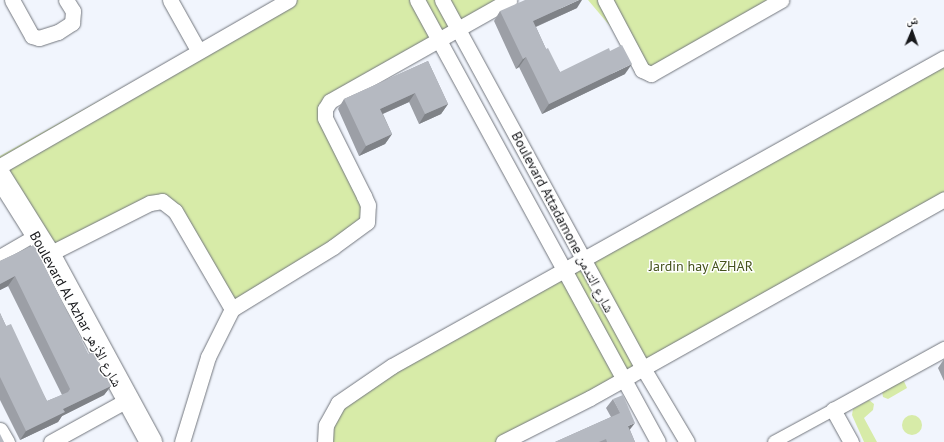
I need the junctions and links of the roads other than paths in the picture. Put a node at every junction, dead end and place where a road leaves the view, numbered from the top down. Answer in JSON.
{"nodes":[{"id":1,"x":12,"y":0,"type":"edge"},
{"id":2,"x":66,"y":0,"type":"edge"},
{"id":3,"x":170,"y":0,"type":"edge"},
{"id":4,"x":289,"y":0,"type":"edge"},
{"id":5,"x":417,"y":0,"type":"edge"},
{"id":6,"x":442,"y":0,"type":"edge"},
{"id":7,"x":509,"y":0,"type":"edge"},
{"id":8,"x":605,"y":0,"type":"edge"},
{"id":9,"x":781,"y":0,"type":"edge"},
{"id":10,"x":459,"y":29,"type":"junction"},
{"id":11,"x":441,"y":40,"type":"junction"},
{"id":12,"x":198,"y":50,"type":"junction"},
{"id":13,"x":944,"y":58,"type":"edge"},
{"id":14,"x":0,"y":166,"type":"edge"},
{"id":15,"x":0,"y":176,"type":"edge"},
{"id":16,"x":944,"y":199,"type":"edge"},
{"id":17,"x":36,"y":235,"type":"junction"},
{"id":18,"x":49,"y":254,"type":"junction"},
{"id":19,"x":0,"y":256,"type":"edge"},
{"id":20,"x":586,"y":261,"type":"junction"},
{"id":21,"x":567,"y":271,"type":"junction"},
{"id":22,"x":232,"y":309,"type":"junction"},
{"id":23,"x":944,"y":349,"type":"edge"},
{"id":24,"x":643,"y":368,"type":"junction"},
{"id":25,"x":624,"y":379,"type":"junction"},
{"id":26,"x":127,"y":400,"type":"junction"},
{"id":27,"x":833,"y":410,"type":"junction"},
{"id":28,"x":0,"y":430,"type":"edge"},
{"id":29,"x":7,"y":442,"type":"edge"},
{"id":30,"x":51,"y":442,"type":"edge"},
{"id":31,"x":151,"y":442,"type":"edge"},
{"id":32,"x":182,"y":442,"type":"edge"},
{"id":33,"x":325,"y":442,"type":"edge"},
{"id":34,"x":503,"y":442,"type":"edge"},
{"id":35,"x":658,"y":442,"type":"edge"},
{"id":36,"x":687,"y":442,"type":"edge"},
{"id":37,"x":774,"y":442,"type":"edge"},
{"id":38,"x":851,"y":442,"type":"edge"}],
"edges":[{"from":1,"to":2,"type":"street"},
{"from":3,"to":12,"type":"street"},
{"from":4,"to":12,"type":"street"},
{"from":5,"to":11,"type":"street","name":"Boulevard Attadamone شارع التدمن"},
{"from":6,"to":10,"type":"street","name":"Boulevard Attadamone شارع التدمن"},
{"from":7,"to":10,"type":"street"},
{"from":8,"to":9,"type":"street"},
{"from":10,"to":11,"type":"street"},
{"from":10,"to":20,"type":"street","name":"Boulevard Attadamone شارع التدمن"},
{"from":11,"to":21,"type":"street","name":"Boulevard Attadamone شارع التدمن"},
{"from":11,"to":22,"type":"street"},
{"from":12,"to":14,"type":"street"},
{"from":13,"to":20,"type":"street"},
{"from":15,"to":17,"type":"main road","name":"Boulevard Al Azhar شارع الأزهر"},
{"from":16,"to":24,"type":"street"},
{"from":17,"to":18,"type":"main road","name":"Boulevard Al Azhar شارع الأزهر"},
{"from":17,"to":19,"type":"street"},
{"from":18,"to":22,"type":"street"},
{"from":18,"to":26,"type":"main road","name":"Boulevard Al Azhar شارع الأزهر"},
{"from":20,"to":21,"type":"street"},
{"from":20,"to":24,"type":"street","name":"Boulevard Attadamone شارع التدمن"},
{"from":21,"to":25,"type":"street","name":"Boulevard Attadamone شارع التدمن"},
{"from":21,"to":33,"type":"street"},
{"from":22,"to":32,"type":"street"},
{"from":23,"to":27,"type":"street"},
{"from":24,"to":25,"type":"street"},
{"from":24,"to":36,"type":"street","name":"Boulevard Attadamone شارع التدمن"},
{"from":25,"to":34,"type":"street"},
{"from":25,"to":35,"type":"street","name":"Boulevard Attadamone شارع التدمن"},
{"from":26,"to":30,"type":"street"},
{"from":26,"to":31,"type":"main road","name":"Boulevard Al Azhar شارع الأزهر"},
{"from":27,"to":37,"type":"street"},
{"from":27,"to":38,"type":"street"},
{"from":28,"to":29,"type":"street"}]}
